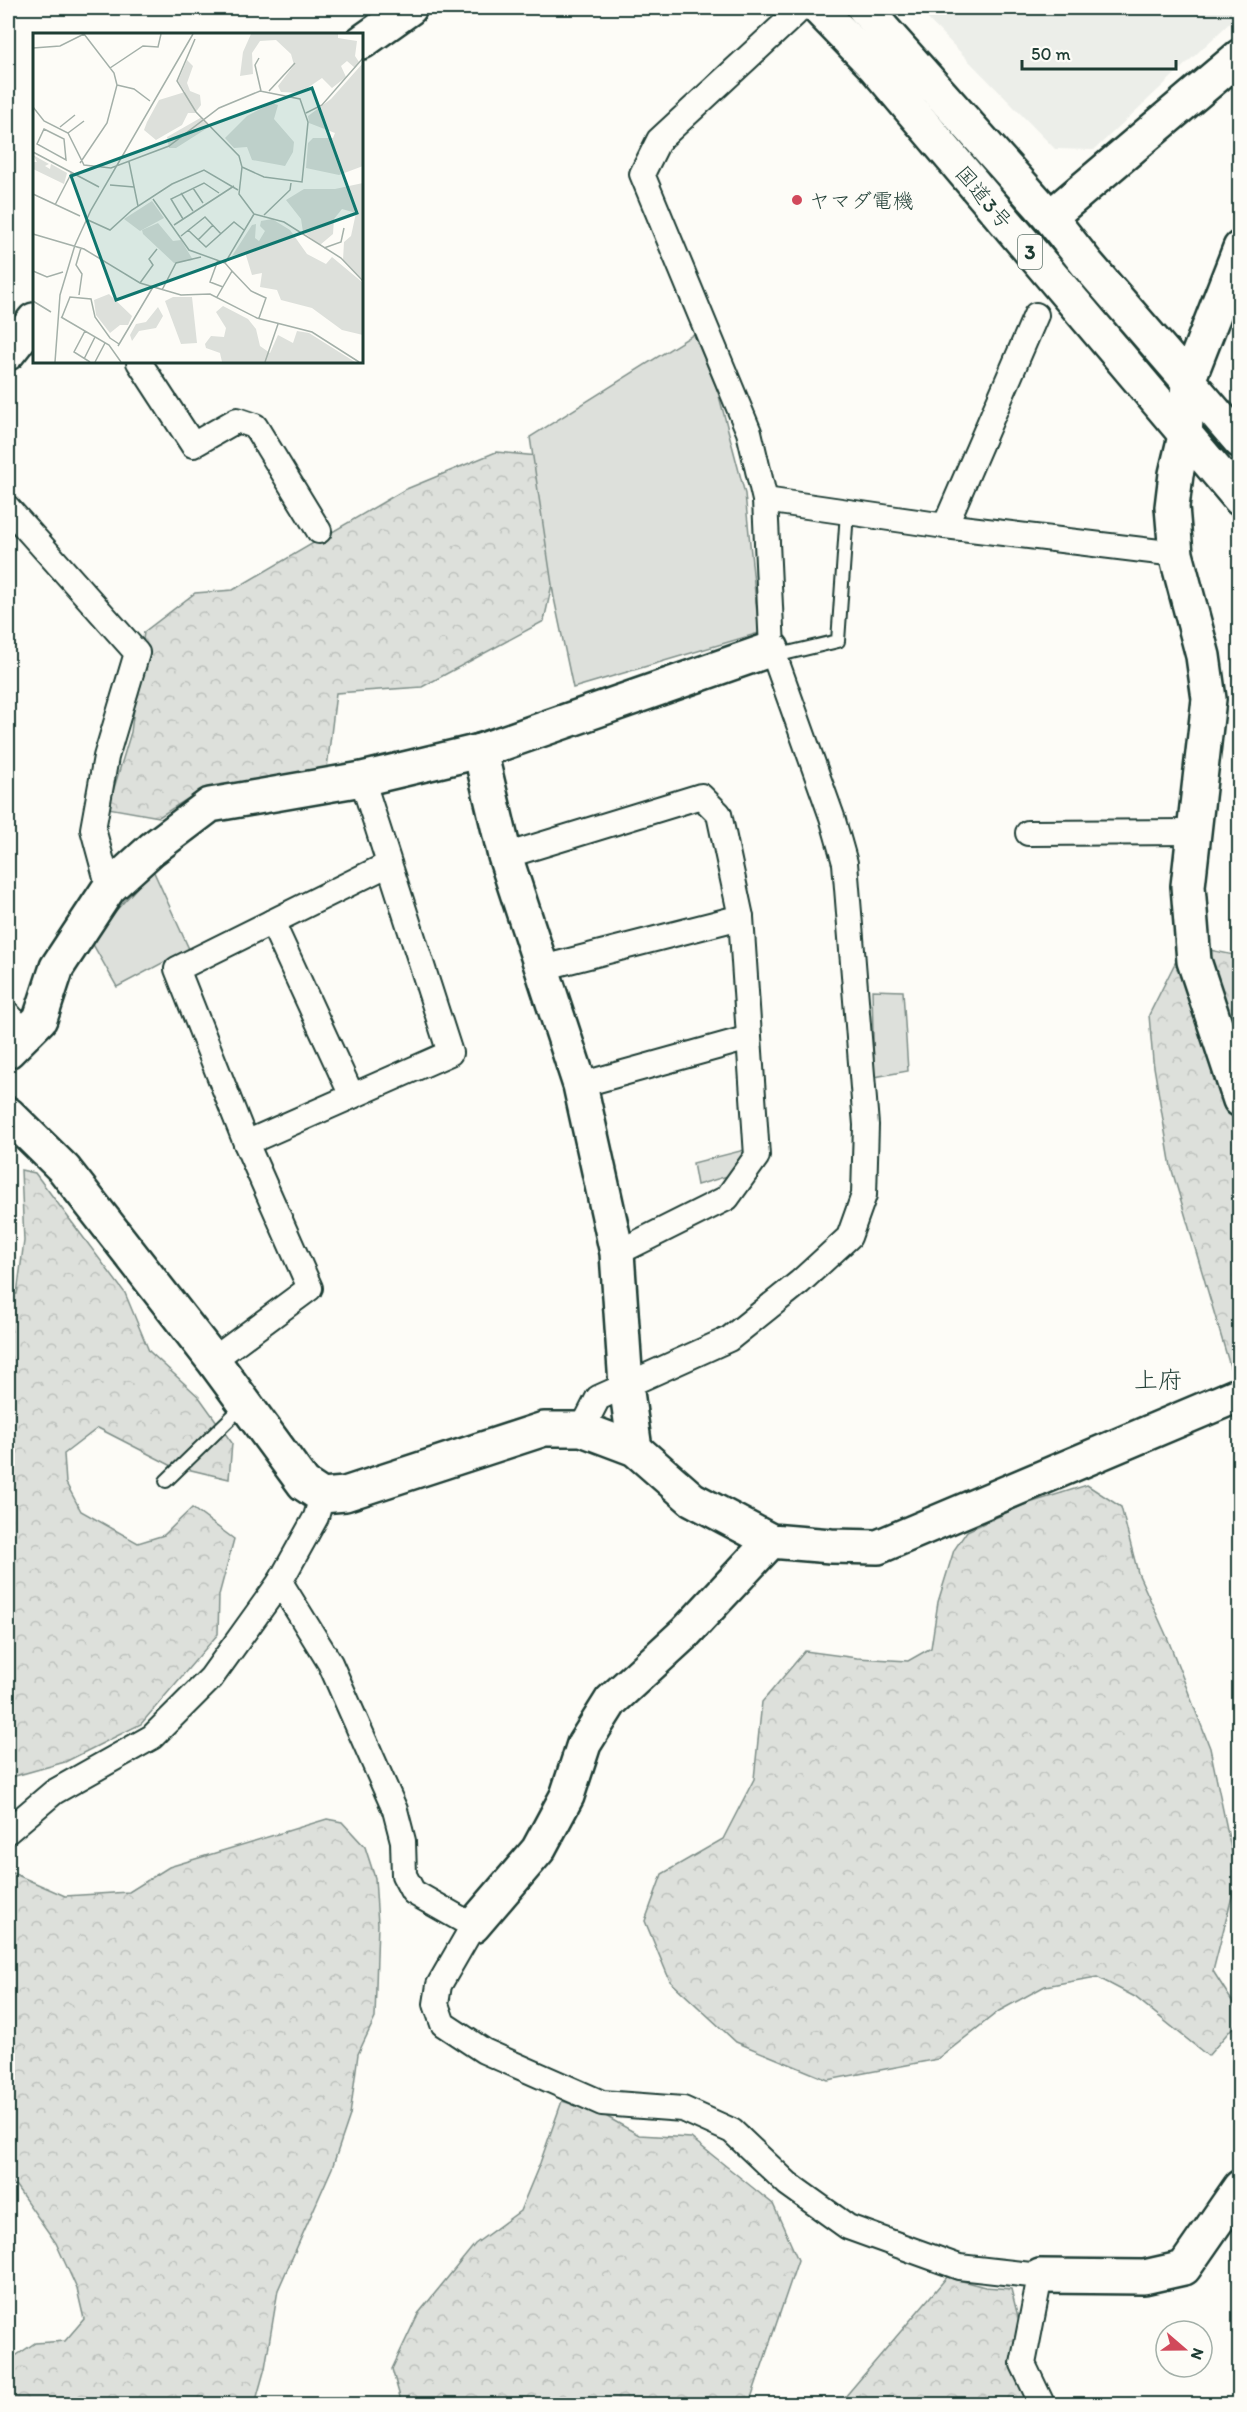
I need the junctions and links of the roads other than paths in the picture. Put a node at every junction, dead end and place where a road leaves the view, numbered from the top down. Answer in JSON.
{"nodes":[{"id":1,"x":410,"y":8,"type":"edge"},
{"id":2,"x":864,"y":8,"type":"edge"},
{"id":3,"x":807,"y":11,"type":"edge"},
{"id":4,"x":363,"y":41,"type":"edge"},
{"id":5,"x":1239,"y":56,"type":"edge"},
{"id":6,"x":1050,"y":217,"type":"junction"},
{"id":7,"x":1239,"y":249,"type":"edge"},
{"id":8,"x":1036,"y":315,"type":"dead end"},
{"id":9,"x":33,"y":321,"type":"edge"},
{"id":10,"x":8,"y":353,"type":"edge"},
{"id":11,"x":140,"y":363,"type":"edge"},
{"id":12,"x":1188,"y":381,"type":"junction"},
{"id":13,"x":1185,"y":436,"type":"junction"},
{"id":14,"x":1239,"y":441,"type":"edge"},
{"id":15,"x":765,"y":500,"type":"junction"},
{"id":16,"x":1239,"y":500,"type":"edge"},
{"id":17,"x":8,"y":508,"type":"edge"},
{"id":18,"x":847,"y":512,"type":"junction"},
{"id":19,"x":945,"y":526,"type":"junction"},
{"id":20,"x":319,"y":531,"type":"dead end"},
{"id":21,"x":1176,"y":554,"type":"junction"},
{"id":22,"x":773,"y":653,"type":"junction"},
{"id":23,"x":480,"y":751,"type":"junction"},
{"id":24,"x":362,"y":779,"type":"junction"},
{"id":25,"x":1194,"y":832,"type":"junction"},
{"id":26,"x":1028,"y":833,"type":"dead end"},
{"id":27,"x":505,"y":856,"type":"junction"},
{"id":28,"x":389,"y":864,"type":"junction"},
{"id":29,"x":109,"y":888,"type":"junction"},
{"id":30,"x":741,"y":917,"type":"junction"},
{"id":31,"x":272,"y":922,"type":"junction"},
{"id":32,"x":542,"y":968,"type":"junction"},
{"id":33,"x":14,"y":1033,"type":"edge"},
{"id":34,"x":749,"y":1038,"type":"junction"},
{"id":35,"x":580,"y":1085,"type":"junction"},
{"id":36,"x":352,"y":1096,"type":"junction"},
{"id":37,"x":1239,"y":1100,"type":"edge"},
{"id":38,"x":8,"y":1114,"type":"edge"},
{"id":39,"x":246,"y":1143,"type":"junction"},
{"id":40,"x":617,"y":1253,"type":"junction"},
{"id":41,"x":213,"y":1360,"type":"junction"},
{"id":42,"x":626,"y":1385,"type":"junction"},
{"id":43,"x":1239,"y":1394,"type":"edge"},
{"id":44,"x":245,"y":1404,"type":"junction"},
{"id":45,"x":582,"y":1429,"type":"junction"},
{"id":46,"x":635,"y":1449,"type":"junction"},
{"id":47,"x":166,"y":1481,"type":"dead end"},
{"id":48,"x":322,"y":1496,"type":"junction"},
{"id":49,"x":771,"y":1541,"type":"junction"},
{"id":50,"x":280,"y":1582,"type":"junction"},
{"id":51,"x":8,"y":1831,"type":"edge"},
{"id":52,"x":473,"y":1926,"type":"junction"},
{"id":53,"x":1239,"y":2187,"type":"edge"},
{"id":54,"x":1040,"y":2276,"type":"junction"},
{"id":55,"x":1042,"y":2404,"type":"edge"}],
"edges":[{"from":1,"to":4,"type":"main road"},
{"from":2,"to":6,"type":"main road","name":"国道3号","number":"3"},
{"from":3,"to":13,"type":"main road","name":"国道3号","number":"3"},
{"from":3,"to":15,"type":"street"},
{"from":5,"to":6,"type":"main road"},
{"from":6,"to":12,"type":"main road","name":"国道3号","number":"3"},
{"from":7,"to":12,"type":"main road"},
{"from":8,"to":19,"type":"street"},
{"from":9,"to":10,"type":"main road"},
{"from":11,"to":20,"type":"street"},
{"from":12,"to":13,"type":"main road"},
{"from":12,"to":14,"type":"main road","name":"国道3号","number":"3"},
{"from":13,"to":16,"type":"main road","name":"国道3号","number":"3"},
{"from":13,"to":21,"type":"main road"},
{"from":15,"to":18,"type":"street"},
{"from":15,"to":22,"type":"street"},
{"from":17,"to":29,"type":"street"},
{"from":18,"to":19,"type":"street"},
{"from":18,"to":22,"type":"lane"},
{"from":19,"to":21,"type":"street"},
{"from":21,"to":25,"type":"main road"},
{"from":22,"to":23,"type":"main road"},
{"from":22,"to":42,"type":"street"},
{"from":23,"to":24,"type":"main road"},
{"from":23,"to":27,"type":"main road"},
{"from":24,"to":28,"type":"street"},
{"from":24,"to":29,"type":"main road"},
{"from":25,"to":26,"type":"street"},
{"from":25,"to":37,"type":"main road"},
{"from":27,"to":30,"type":"street"},
{"from":27,"to":32,"type":"main road"},
{"from":28,"to":31,"type":"street"},
{"from":28,"to":36,"type":"street"},
{"from":29,"to":33,"type":"main road"},
{"from":30,"to":32,"type":"street"},
{"from":30,"to":34,"type":"street"},
{"from":31,"to":36,"type":"street"},
{"from":31,"to":39,"type":"street"},
{"from":32,"to":35,"type":"main road"},
{"from":34,"to":35,"type":"street"},
{"from":34,"to":40,"type":"street"},
{"from":35,"to":40,"type":"main road"},
{"from":36,"to":39,"type":"street"},
{"from":38,"to":41,"type":"main road"},
{"from":39,"to":41,"type":"street"},
{"from":40,"to":42,"type":"main road"},
{"from":41,"to":44,"type":"main road"},
{"from":42,"to":45,"type":"street"},
{"from":42,"to":46,"type":"main road"},
{"from":43,"to":49,"type":"main road"},
{"from":44,"to":47,"type":"lane"},
{"from":44,"to":48,"type":"main road"},
{"from":45,"to":46,"type":"main road"},
{"from":45,"to":48,"type":"main road"},
{"from":46,"to":49,"type":"main road"},
{"from":48,"to":50,"type":"street"},
{"from":49,"to":52,"type":"main road"},
{"from":50,"to":51,"type":"street"},
{"from":50,"to":52,"type":"street"},
{"from":52,"to":54,"type":"street"},
{"from":53,"to":54,"type":"main road"},
{"from":54,"to":55,"type":"street"}]}
